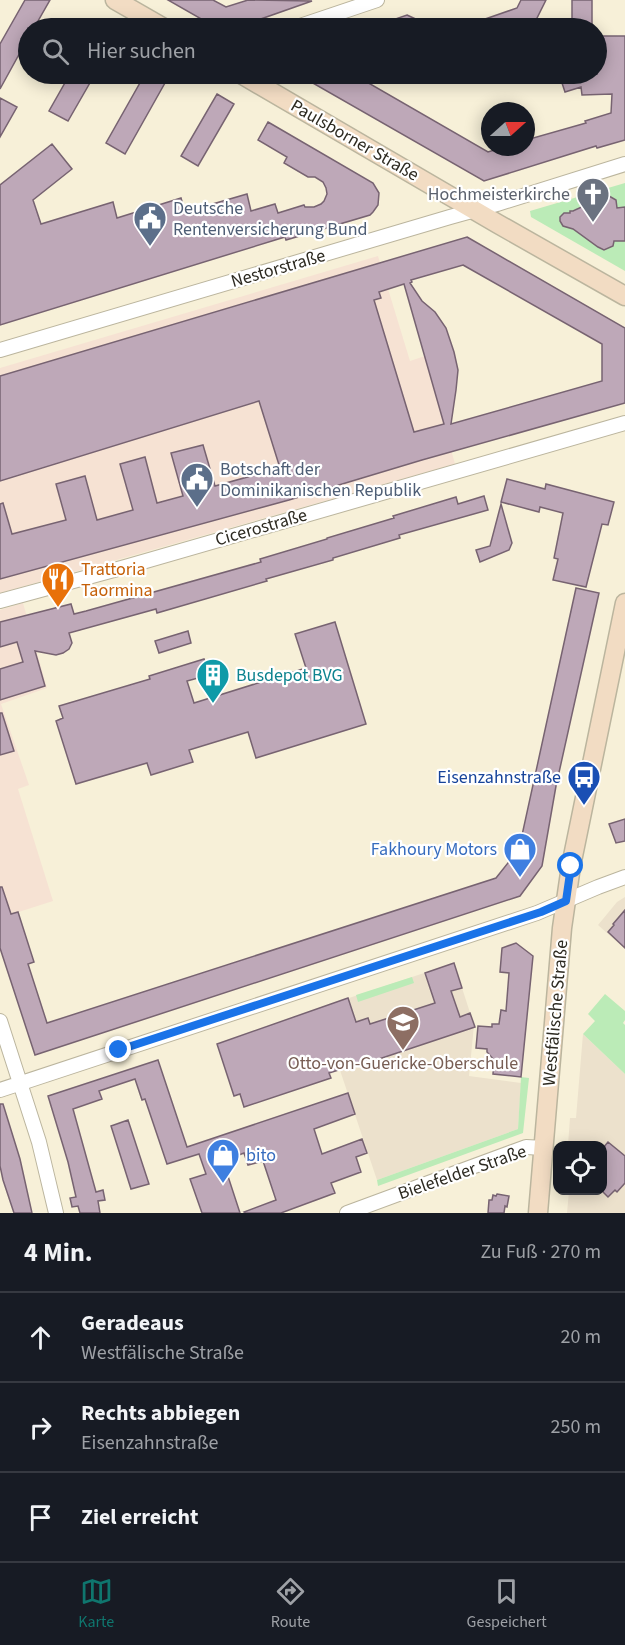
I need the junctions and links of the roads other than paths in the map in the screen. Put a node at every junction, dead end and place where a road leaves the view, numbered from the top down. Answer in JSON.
{"nodes":[{"id":1,"x":115,"y":0,"type":"edge"},
{"id":2,"x":377,"y":0,"type":"edge"},
{"id":3,"x":146,"y":18,"type":"edge"},
{"id":4,"x":324,"y":18,"type":"edge"},
{"id":5,"x":258,"y":84,"type":"edge"},
{"id":6,"x":625,"y":164,"type":"edge"},
{"id":7,"x":475,"y":210,"type":"junction"},
{"id":8,"x":625,"y":296,"type":"edge"},
{"id":9,"x":0,"y":350,"type":"edge"},
{"id":10,"x":625,"y":423,"type":"edge"},
{"id":11,"x":0,"y":601,"type":"edge"},
{"id":12,"x":625,"y":603,"type":"edge"},
{"id":13,"x":622,"y":639,"type":"edge"},
{"id":14,"x":625,"y":877,"type":"edge"},
{"id":15,"x":566,"y":901,"type":"junction"},
{"id":16,"x":0,"y":1021,"type":"edge"},
{"id":17,"x":20,"y":1083,"type":"junction"},
{"id":18,"x":0,"y":1090,"type":"edge"},
{"id":19,"x":544,"y":1148,"type":"junction"},
{"id":20,"x":56,"y":1213,"type":"edge"},
{"id":21,"x":347,"y":1213,"type":"edge"},
{"id":22,"x":538,"y":1213,"type":"edge"}],
"edges":[{"from":1,"to":3,"type":"street"},
{"from":2,"to":4,"type":"street"},
{"from":5,"to":7,"type":"street","name":"Paulsborner Straße"},
{"from":6,"to":7,"type":"street","name":"Nestorstraße"},
{"from":7,"to":8,"type":"street","name":"Paulsborner Straße"},
{"from":7,"to":9,"type":"street","name":"Nestorstraße"},
{"from":10,"to":11,"type":"street","name":"Cicerostraße"},
{"from":12,"to":13,"type":"street","name":"Westfälische Straße"},
{"from":13,"to":15,"type":"street","name":"Westfälische Straße"},
{"from":14,"to":15,"type":"street"},
{"from":15,"to":17,"type":"street"},
{"from":15,"to":19,"type":"street","name":"Westfälische Straße"},
{"from":16,"to":17,"type":"street"},
{"from":17,"to":18,"type":"street"},
{"from":17,"to":20,"type":"street"},
{"from":19,"to":21,"type":"street","name":"Bielefelder Straße"},
{"from":19,"to":22,"type":"street","name":"Westfälische Straße"}]}
